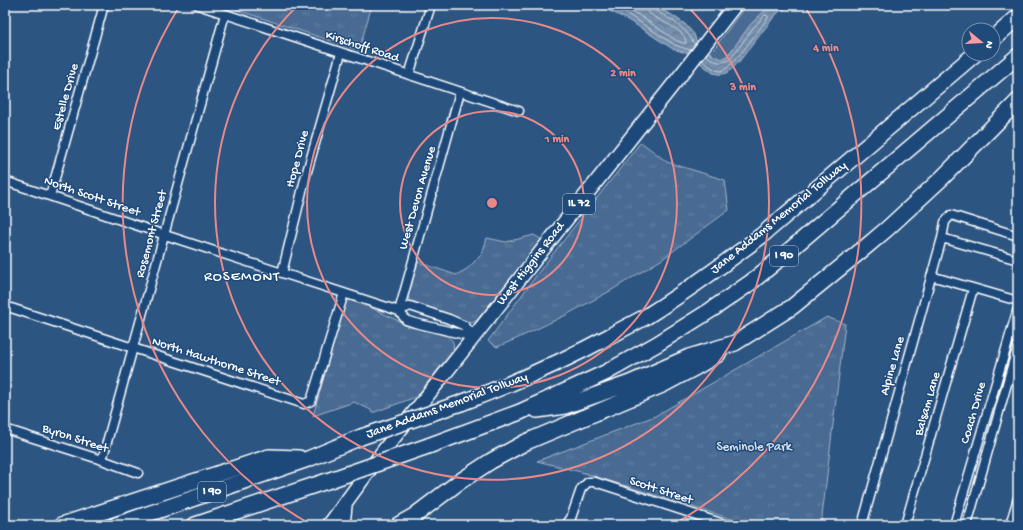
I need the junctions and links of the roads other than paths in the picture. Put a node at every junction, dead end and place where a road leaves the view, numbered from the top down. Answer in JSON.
{"nodes":[{"id":1,"x":104,"y":5,"type":"edge"},
{"id":2,"x":198,"y":5,"type":"edge"},
{"id":3,"x":431,"y":5,"type":"edge"},
{"id":4,"x":735,"y":5,"type":"edge"},
{"id":5,"x":225,"y":14,"type":"junction"},
{"id":6,"x":1018,"y":17,"type":"edge"},
{"id":7,"x":1001,"y":32,"type":"edge"},
{"id":8,"x":341,"y":52,"type":"junction"},
{"id":9,"x":1018,"y":56,"type":"edge"},
{"id":10,"x":966,"y":62,"type":"edge"},
{"id":11,"x":409,"y":75,"type":"junction"},
{"id":12,"x":460,"y":92,"type":"junction"},
{"id":13,"x":1018,"y":101,"type":"edge"},
{"id":14,"x":519,"y":111,"type":"dead end"},
{"id":15,"x":5,"y":181,"type":"edge"},
{"id":16,"x":50,"y":196,"type":"junction"},
{"id":17,"x":164,"y":235,"type":"junction"},
{"id":18,"x":1018,"y":236,"type":"edge"},
{"id":19,"x":942,"y":238,"type":"junction"},
{"id":20,"x":1018,"y":260,"type":"edge"},
{"id":21,"x":282,"y":273,"type":"junction"},
{"id":22,"x":931,"y":276,"type":"junction"},
{"id":23,"x":973,"y":289,"type":"junction"},
{"id":24,"x":344,"y":294,"type":"junction"},
{"id":25,"x":1018,"y":302,"type":"edge"},
{"id":26,"x":5,"y":306,"type":"edge"},
{"id":27,"x":1018,"y":308,"type":"edge"},
{"id":28,"x":399,"y":311,"type":"junction"},
{"id":29,"x":474,"y":337,"type":"junction"},
{"id":30,"x":735,"y":343,"type":"junction"},
{"id":31,"x":1018,"y":345,"type":"edge"},
{"id":32,"x":133,"y":348,"type":"junction"},
{"id":33,"x":520,"y":412,"type":"junction"},
{"id":34,"x":5,"y":429,"type":"edge"},
{"id":35,"x":308,"y":459,"type":"junction"},
{"id":36,"x":102,"y":460,"type":"junction"},
{"id":37,"x":138,"y":473,"type":"dead end"},
{"id":38,"x":1018,"y":498,"type":"edge"},
{"id":39,"x":344,"y":506,"type":"junction"},
{"id":40,"x":207,"y":522,"type":"edge"},
{"id":41,"x":721,"y":524,"type":"edge"},
{"id":42,"x":62,"y":525,"type":"edge"},
{"id":43,"x":116,"y":525,"type":"edge"},
{"id":44,"x":195,"y":525,"type":"edge"},
{"id":45,"x":329,"y":525,"type":"edge"},
{"id":46,"x":342,"y":525,"type":"edge"},
{"id":47,"x":398,"y":525,"type":"edge"},
{"id":48,"x":566,"y":525,"type":"edge"},
{"id":49,"x":862,"y":525,"type":"edge"},
{"id":50,"x":905,"y":525,"type":"edge"},
{"id":51,"x":954,"y":525,"type":"edge"},
{"id":52,"x":967,"y":525,"type":"edge"},
{"id":53,"x":1010,"y":525,"type":"edge"}],
"edges":[{"from":1,"to":16,"type":"street","name":"Estelle Drive"},
{"from":2,"to":5,"type":"street","name":"Kirschoff Road"},
{"from":3,"to":11,"type":"street"},
{"from":4,"to":29,"type":"main road","name":"West Higgins Road","number":"IL 72"},
{"from":5,"to":8,"type":"street","name":"Kirschoff Road"},
{"from":5,"to":17,"type":"street","name":"Rosemont Street"},
{"from":6,"to":7,"type":"highway"},
{"from":8,"to":11,"type":"street","name":"Kirschoff Road"},
{"from":8,"to":21,"type":"street","name":"Hope Drive"},
{"from":9,"to":33,"type":"highway","number":"I 90"},
{"from":10,"to":35,"type":"highway","name":"Jane Addams Memorial Tollway","number":"I 90","bridge":true},
{"from":11,"to":12,"type":"street","name":"Kirschoff Road"},
{"from":12,"to":14,"type":"street","name":"Kirschoff Road"},
{"from":12,"to":28,"type":"street","name":"West Devon Avenue"},
{"from":13,"to":30,"type":"highway","number":"I 90"},
{"from":15,"to":16,"type":"street","name":"North Scott Street"},
{"from":16,"to":17,"type":"street","name":"North Scott Street"},
{"from":17,"to":21,"type":"street","name":"North Scott Street"},
{"from":17,"to":32,"type":"street","name":"Rosemont Street"},
{"from":18,"to":19,"type":"street","name":"Alpine Lane"},
{"from":19,"to":20,"type":"street"},
{"from":19,"to":22,"type":"street","name":"Alpine Lane"},
{"from":21,"to":24,"type":"street","name":"North Scott Street"},
{"from":22,"to":23,"type":"street"},
{"from":22,"to":49,"type":"street","name":"Alpine Lane"},
{"from":23,"to":25,"type":"street"},
{"from":23,"to":50,"type":"street","name":"Balsam Lane"},
{"from":24,"to":28,"type":"street","name":"North Scott Street"},
{"from":24,"to":32,"type":"street","name":"North Hawthorne Street"},
{"from":26,"to":32,"type":"street","name":"North Hawthorne Street"},
{"from":27,"to":51,"type":"street","name":"Coach Drive"},
{"from":28,"to":29,"type":"street","name":"North Scott Street"},
{"from":28,"to":29,"type":"street","name":"North Scott Street"},
{"from":29,"to":39,"type":"main road","name":"West Higgins Road","number":"IL 72"},
{"from":30,"to":33,"type":"highway","number":"I 90"},
{"from":30,"to":47,"type":"highway"},
{"from":31,"to":52,"type":"street","name":"Coach Drive"},
{"from":32,"to":36,"type":"street","name":"Rosemont Street"},
{"from":33,"to":40,"type":"highway","number":"I 90","bridge":true},
{"from":34,"to":36,"type":"street","name":"Byron Street"},
{"from":35,"to":42,"type":"highway"},
{"from":35,"to":43,"type":"highway","name":"Jane Addams Memorial Tollway","number":"I 90"},
{"from":36,"to":37,"type":"street","name":"Byron Street"},
{"from":38,"to":53,"type":"street"},
{"from":39,"to":45,"type":"main road","name":"West Higgins Road","number":"IL 72"},
{"from":39,"to":46,"type":"highway"},
{"from":40,"to":44,"type":"highway","number":"I 90"},
{"from":41,"to":48,"type":"street","name":"Scott Street"}]}
